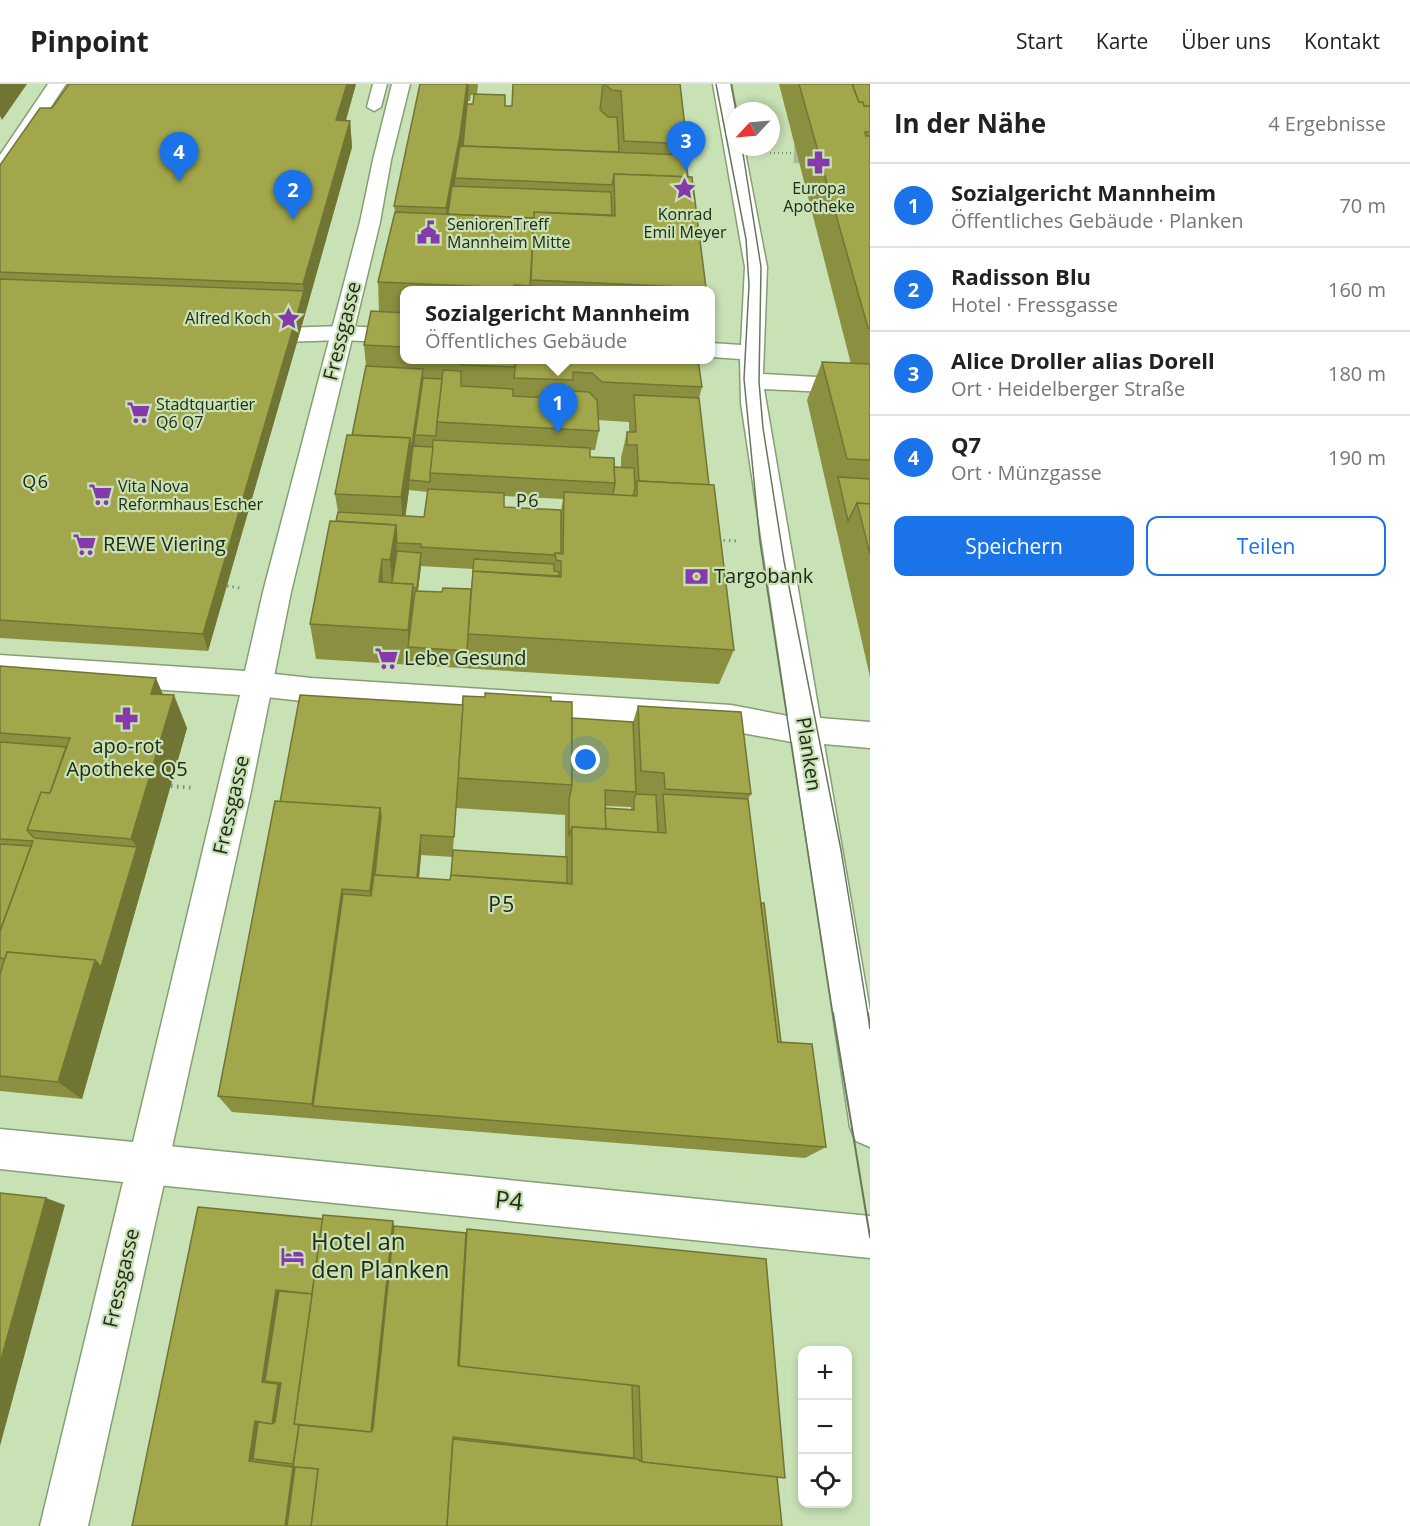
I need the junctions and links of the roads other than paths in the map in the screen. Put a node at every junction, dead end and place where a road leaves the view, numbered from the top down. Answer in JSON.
{"nodes":[{"id":1,"x":57,"y":84,"type":"edge"},
{"id":2,"x":380,"y":84,"type":"edge"},
{"id":3,"x":401,"y":84,"type":"edge"},
{"id":4,"x":722,"y":84,"type":"edge"},
{"id":5,"x":726,"y":103,"type":"edge"},
{"id":6,"x":374,"y":107,"type":"dead end"},
{"id":7,"x":737,"y":156,"type":"edge"},
{"id":8,"x":0,"y":169,"type":"edge"},
{"id":9,"x":341,"y":333,"type":"junction"},
{"id":10,"x":400,"y":336,"type":"edge"},
{"id":11,"x":229,"y":337,"type":"edge"},
{"id":12,"x":715,"y":352,"type":"edge"},
{"id":13,"x":752,"y":367,"type":"junction"},
{"id":14,"x":870,"y":387,"type":"edge"},
{"id":15,"x":0,"y":667,"type":"edge"},
{"id":16,"x":257,"y":684,"type":"junction"},
{"id":17,"x":805,"y":730,"type":"junction"},
{"id":18,"x":870,"y":735,"type":"edge"},
{"id":19,"x":870,"y":1127,"type":"edge"},
{"id":20,"x":0,"y":1149,"type":"edge"},
{"id":21,"x":148,"y":1164,"type":"junction"},
{"id":22,"x":870,"y":1237,"type":"edge"},
{"id":23,"x":63,"y":1526,"type":"edge"}],
"edges":[{"from":1,"to":8,"type":"street"},
{"from":2,"to":6,"type":"lane"},
{"from":3,"to":9,"type":"street","name":"Fressgasse"},
{"from":4,"to":5,"type":"street","name":"Planken"},
{"from":7,"to":13,"type":"street","name":"Planken"},
{"from":9,"to":10,"type":"street"},
{"from":9,"to":11,"type":"street"},
{"from":9,"to":16,"type":"street","name":"Fressgasse"},
{"from":12,"to":13,"type":"street"},
{"from":13,"to":14,"type":"street"},
{"from":13,"to":17,"type":"street","name":"Planken"},
{"from":15,"to":16,"type":"street"},
{"from":16,"to":17,"type":"street"},
{"from":16,"to":21,"type":"street","name":"Fressgasse"},
{"from":17,"to":18,"type":"street"},
{"from":17,"to":19,"type":"street","name":"Planken"},
{"from":20,"to":21,"type":"street","name":"P4"},
{"from":21,"to":22,"type":"street","name":"P4"},
{"from":21,"to":23,"type":"street","name":"Fressgasse"}]}
